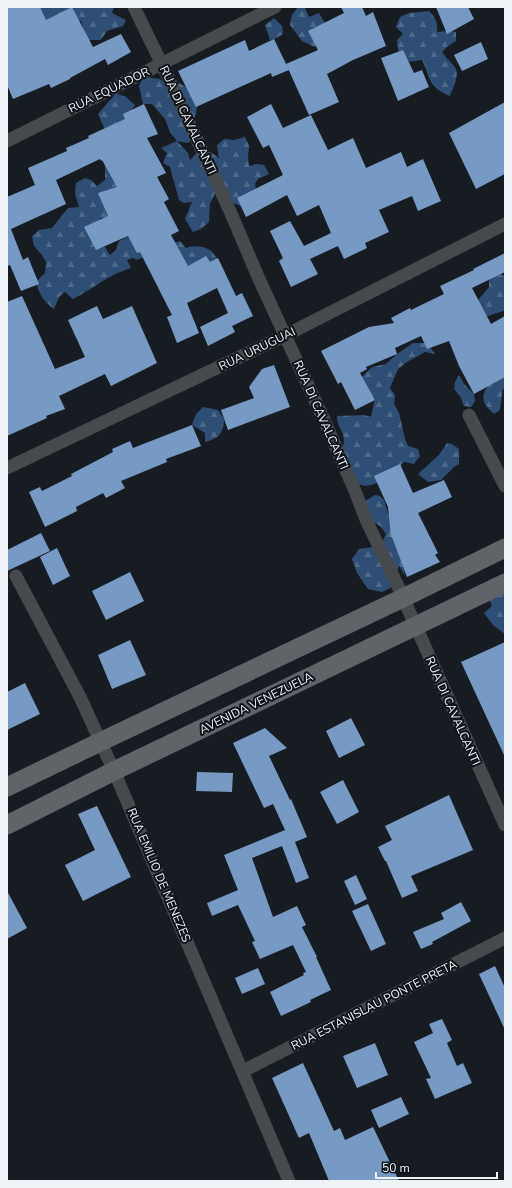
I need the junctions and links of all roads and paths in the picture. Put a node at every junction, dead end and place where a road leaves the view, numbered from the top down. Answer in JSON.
{"nodes":[{"id":1,"x":134,"y":7,"type":"edge"},
{"id":2,"x":275,"y":7,"type":"edge"},
{"id":3,"x":162,"y":64,"type":"junction"},
{"id":4,"x":7,"y":141,"type":"edge"},
{"id":5,"x":505,"y":224,"type":"edge"},
{"id":6,"x":286,"y":335,"type":"junction"},
{"id":7,"x":469,"y":415,"type":"dead end"},
{"id":8,"x":7,"y":468,"type":"edge"},
{"id":9,"x":505,"y":486,"type":"edge"},
{"id":10,"x":505,"y":548,"type":"edge"},
{"id":11,"x":16,"y":576,"type":"dead end"},
{"id":12,"x":505,"y":583,"type":"edge"},
{"id":13,"x":403,"y":598,"type":"junction"},
{"id":14,"x":415,"y":627,"type":"junction"},
{"id":15,"x":100,"y":742,"type":"junction"},
{"id":16,"x":114,"y":771,"type":"junction"},
{"id":17,"x":7,"y":787,"type":"edge"},
{"id":18,"x":7,"y":825,"type":"edge"},
{"id":19,"x":505,"y":825,"type":"edge"},
{"id":20,"x":505,"y":938,"type":"edge"},
{"id":21,"x":243,"y":1071,"type":"junction"},
{"id":22,"x":289,"y":1181,"type":"edge"}],
"edges":[{"from":1,"to":3,"type":"street","name":"RUA DI CAVALCANTI"},
{"from":2,"to":3,"type":"street","name":"RUA EQUADOR"},
{"from":3,"to":4,"type":"street","name":"RUA EQUADOR"},
{"from":3,"to":6,"type":"street","name":"RUA DI CAVALCANTI"},
{"from":5,"to":6,"type":"street","name":"RUA URUGUAI"},
{"from":6,"to":8,"type":"street","name":"RUA URUGUAI"},
{"from":6,"to":13,"type":"street","name":"RUA DI CAVALCANTI"},
{"from":7,"to":9,"type":"street"},
{"from":10,"to":13,"type":"main road"},
{"from":11,"to":15,"type":"street","name":"RUA EMILIO DE MENEZES"},
{"from":12,"to":14,"type":"main road","name":"AVENIDA VENEZUELA"},
{"from":13,"to":14,"type":"street","name":"RUA DI CAVALCANTI"},
{"from":13,"to":15,"type":"main road"},
{"from":14,"to":16,"type":"main road","name":"AVENIDA VENEZUELA"},
{"from":14,"to":19,"type":"street","name":"RUA DI CAVALCANTI"},
{"from":15,"to":16,"type":"street","name":"RUA EMILIO DE MENEZES"},
{"from":15,"to":17,"type":"main road"},
{"from":16,"to":18,"type":"main road","name":"AVENIDA VENEZUELA"},
{"from":16,"to":21,"type":"street","name":"RUA EMILIO DE MENEZES"},
{"from":20,"to":21,"type":"street","name":"RUA ESTANISLAU PONTE PRETA"},
{"from":21,"to":22,"type":"street","name":"RUA EMILIO DE MENEZES"}]}
